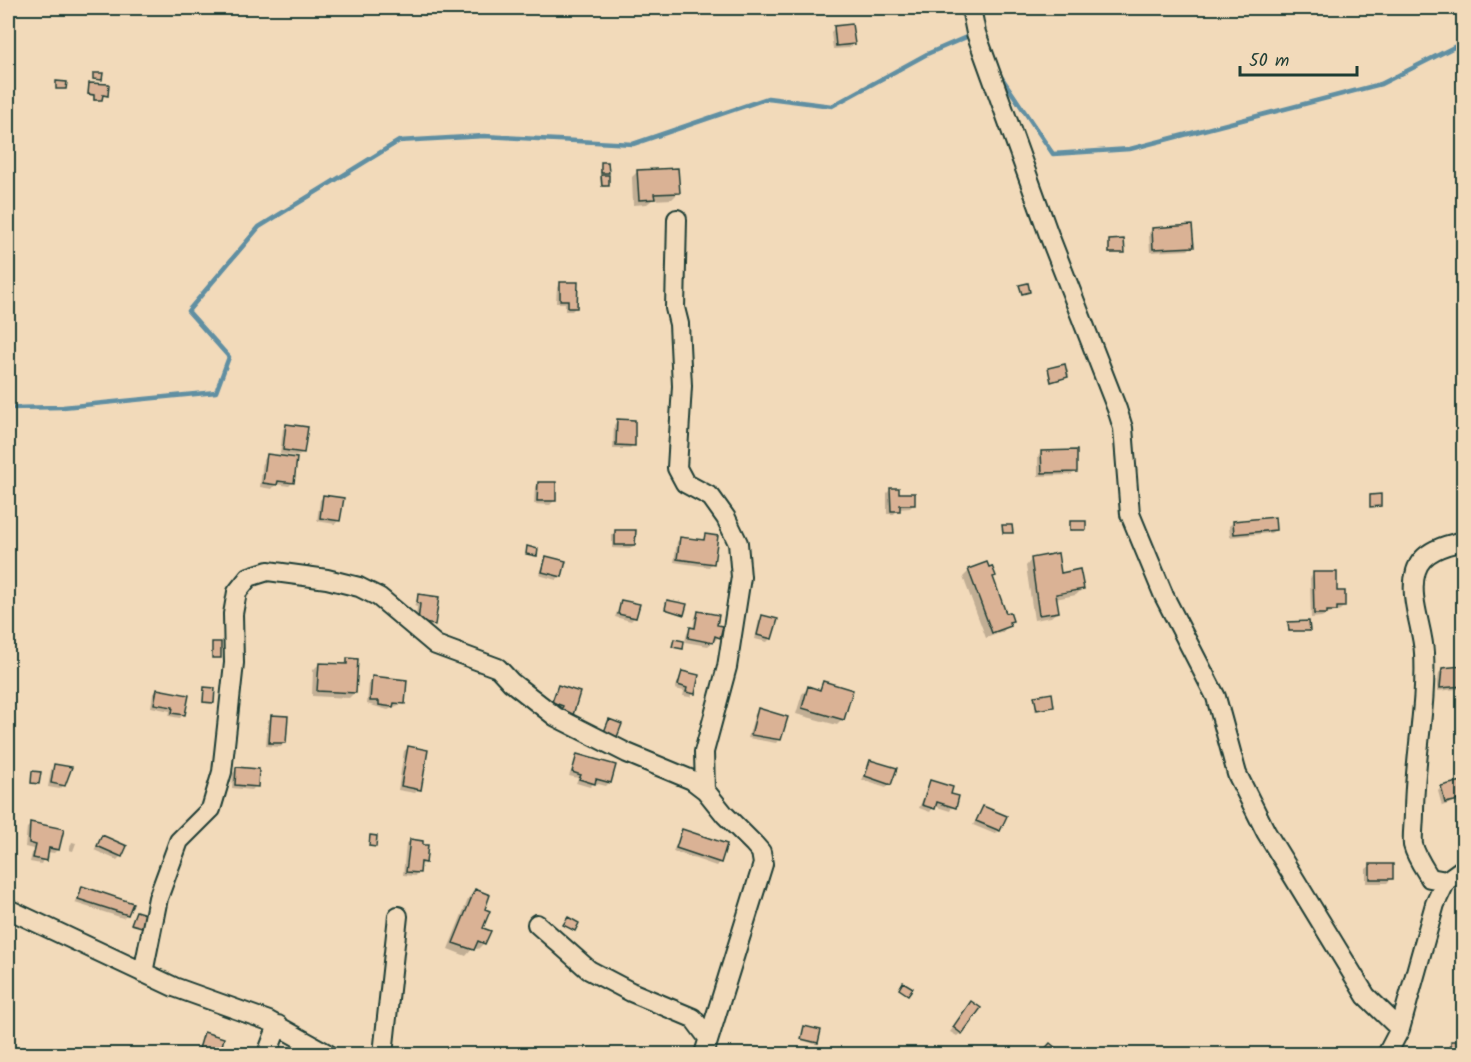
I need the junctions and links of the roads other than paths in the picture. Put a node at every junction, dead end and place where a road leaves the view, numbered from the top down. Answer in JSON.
{"nodes":[{"id":1,"x":970,"y":8,"type":"edge"},
{"id":2,"x":677,"y":219,"type":"dead end"},
{"id":3,"x":1464,"y":541,"type":"edge"},
{"id":4,"x":705,"y":790,"type":"junction"},
{"id":5,"x":1464,"y":868,"type":"edge"},
{"id":6,"x":1446,"y":881,"type":"junction"},
{"id":7,"x":8,"y":909,"type":"edge"},
{"id":8,"x":398,"y":916,"type":"dead end"},
{"id":9,"x":537,"y":924,"type":"dead end"},
{"id":10,"x":143,"y":973,"type":"junction"},
{"id":11,"x":278,"y":1025,"type":"junction"},
{"id":12,"x":1400,"y":1029,"type":"junction"},
{"id":13,"x":706,"y":1046,"type":"edge"},
{"id":14,"x":1391,"y":1053,"type":"edge"},
{"id":15,"x":267,"y":1054,"type":"edge"},
{"id":16,"x":328,"y":1054,"type":"edge"},
{"id":17,"x":383,"y":1054,"type":"edge"}],
"edges":[{"from":1,"to":12,"type":"street"},
{"from":2,"to":4,"type":"street"},
{"from":3,"to":6,"type":"street"},
{"from":4,"to":10,"type":"street"},
{"from":4,"to":13,"type":"street"},
{"from":5,"to":6,"type":"street"},
{"from":6,"to":12,"type":"street"},
{"from":7,"to":10,"type":"street"},
{"from":8,"to":17,"type":"street"},
{"from":9,"to":13,"type":"street"},
{"from":10,"to":11,"type":"street"},
{"from":11,"to":15,"type":"street"},
{"from":11,"to":16,"type":"street"},
{"from":12,"to":14,"type":"street"}]}
